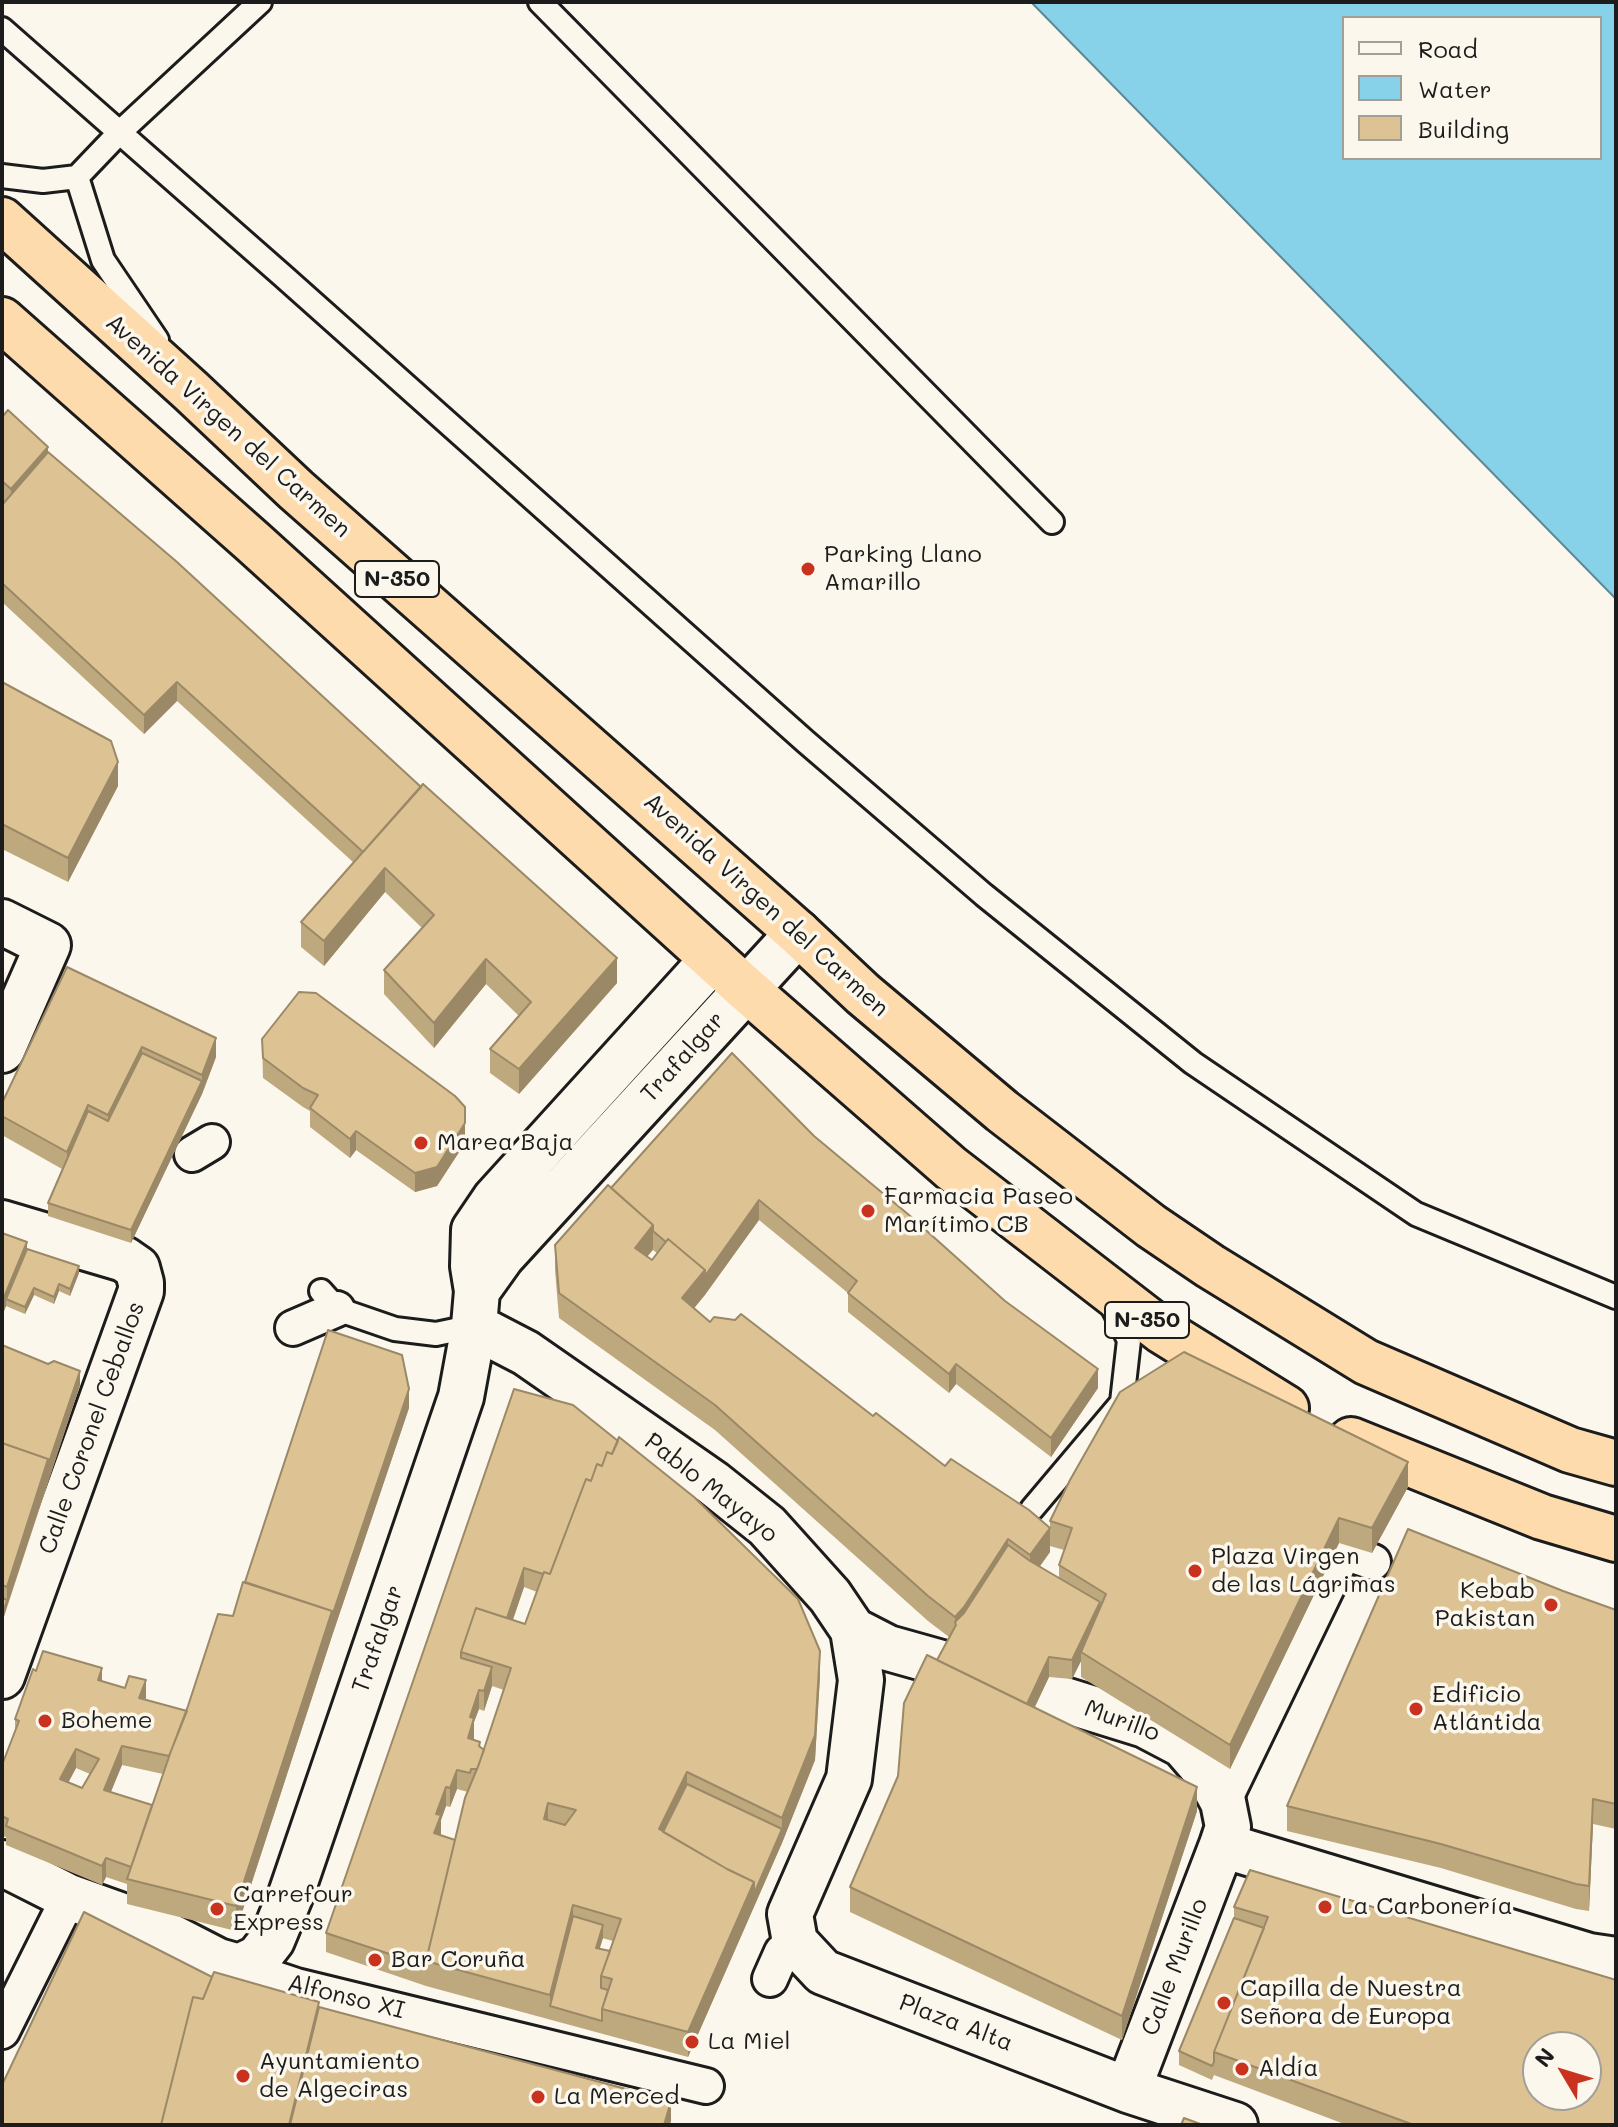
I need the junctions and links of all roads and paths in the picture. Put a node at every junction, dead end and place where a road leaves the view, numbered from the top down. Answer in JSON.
{"nodes":[{"id":1,"x":260,"y":2,"type":"edge"},
{"id":2,"x":540,"y":2,"type":"edge"},
{"id":3,"x":2,"y":29,"type":"edge"},
{"id":4,"x":120,"y":132,"type":"junction"},
{"id":5,"x":2,"y":176,"type":"edge"},
{"id":6,"x":77,"y":177,"type":"junction"},
{"id":7,"x":2,"y":220,"type":"edge"},
{"id":8,"x":2,"y":320,"type":"edge"},
{"id":9,"x":191,"y":391,"type":"junction"},
{"id":10,"x":1052,"y":522,"type":"dead end"},
{"id":11,"x":2,"y":922,"type":"edge"},
{"id":12,"x":798,"y":933,"type":"junction"},
{"id":13,"x":713,"y":959,"type":"junction"},
{"id":14,"x":746,"y":989,"type":"junction"},
{"id":15,"x":2,"y":1050,"type":"edge"},
{"id":16,"x":2,"y":1223,"type":"edge"},
{"id":17,"x":1102,"y":1285,"type":"junction"},
{"id":18,"x":1616,"y":1297,"type":"edge"},
{"id":19,"x":329,"y":1300,"type":"joint"},
{"id":20,"x":475,"y":1308,"type":"junction"},
{"id":21,"x":293,"y":1328,"type":"dead end"},
{"id":22,"x":1178,"y":1366,"type":"edge"},
{"id":23,"x":1224,"y":1370,"type":"junction"},
{"id":24,"x":1147,"y":1381,"type":"edge"},
{"id":25,"x":1122,"y":1402,"type":"junction"},
{"id":26,"x":1139,"y":1424,"type":"edge"},
{"id":27,"x":1616,"y":1463,"type":"edge"},
{"id":28,"x":1032,"y":1509,"type":"edge"},
{"id":29,"x":1616,"y":1539,"type":"edge"},
{"id":30,"x":1373,"y":1562,"type":"edge"},
{"id":31,"x":853,"y":1630,"type":"junction"},
{"id":32,"x":945,"y":1664,"type":"edge"},
{"id":33,"x":2,"y":1676,"type":"edge"},
{"id":34,"x":1042,"y":1693,"type":"edge"},
{"id":35,"x":1223,"y":1802,"type":"junction"},
{"id":36,"x":1222,"y":1845,"type":"junction"},
{"id":37,"x":2,"y":1863,"type":"edge"},
{"id":38,"x":2,"y":1878,"type":"edge"},
{"id":39,"x":69,"y":1897,"type":"junction"},
{"id":40,"x":795,"y":1942,"type":"junction"},
{"id":41,"x":1616,"y":1960,"type":"edge"},
{"id":42,"x":239,"y":1967,"type":"junction"},
{"id":43,"x":770,"y":1979,"type":"dead end"},
{"id":44,"x":2,"y":1983,"type":"edge"},
{"id":45,"x":2,"y":2031,"type":"edge"},
{"id":46,"x":706,"y":2086,"type":"dead end"},
{"id":47,"x":1124,"y":2103,"type":"junction"},
{"id":48,"x":1235,"y":2125,"type":"edge"}],
"edges":[{"from":1,"to":4,"type":"lane"},
{"from":2,"to":10,"type":"lane"},
{"from":3,"to":4,"type":"lane"},
{"from":4,"to":6,"type":"lane"},
{"from":4,"to":18,"type":"lane"},
{"from":5,"to":6,"type":"lane"},
{"from":6,"to":9,"type":"lane"},
{"from":7,"to":9,"type":"highway","name":"Avenida Virgen del Carmen","number":"N-350"},
{"from":8,"to":13,"type":"highway","number":"N-350"},
{"from":9,"to":12,"type":"highway","name":"Avenida Virgen del Carmen","number":"N-350"},
{"from":11,"to":15,"type":"street"},
{"from":12,"to":14,"type":"street","name":"Trafalgar"},
{"from":12,"to":27,"type":"highway","name":"Avenida Virgen del Carmen","number":"N-350"},
{"from":13,"to":14,"type":"highway","number":"N-350"},
{"from":13,"to":20,"type":"street","name":"Trafalgar"},
{"from":14,"to":17,"type":"highway","number":"N-350"},
{"from":14,"to":20,"type":"street","name":"Trafalgar"},
{"from":16,"to":33,"type":"street","name":"Calle Coronel Ceballos"},
{"from":17,"to":23,"type":"highway","number":"N-350"},
{"from":17,"to":25,"type":"lane"},
{"from":19,"to":20,"type":"lane"},
{"from":19,"to":21,"type":"street"},
{"from":20,"to":31,"type":"street","name":"Pablo Mayayo"},
{"from":20,"to":42,"type":"street","name":"Trafalgar"},
{"from":22,"to":23,"type":"lane"},
{"from":23,"to":29,"type":"highway","number":"N-350"},
{"from":24,"to":25,"type":"lane"},
{"from":25,"to":26,"type":"lane"},
{"from":25,"to":28,"type":"lane"},
{"from":30,"to":35,"type":"street"},
{"from":31,"to":32,"type":"street"},
{"from":31,"to":40,"type":"street","name":"Pablo Mayayo"},
{"from":34,"to":35,"type":"street","name":"Murillo"},
{"from":35,"to":36,"type":"street"},
{"from":36,"to":41,"type":"street"},
{"from":36,"to":47,"type":"street","name":"Calle Murillo"},
{"from":37,"to":39,"type":"street","name":"Alfonso XI"},
{"from":38,"to":44,"type":"street"},
{"from":39,"to":42,"type":"street","name":"Alfonso XI"},
{"from":39,"to":45,"type":"street"},
{"from":40,"to":43,"type":"street"},
{"from":40,"to":47,"type":"street","name":"Plaza Alta"},
{"from":42,"to":46,"type":"street","name":"Alfonso XI"},
{"from":47,"to":48,"type":"street","name":"Plaza Alta"}]}
